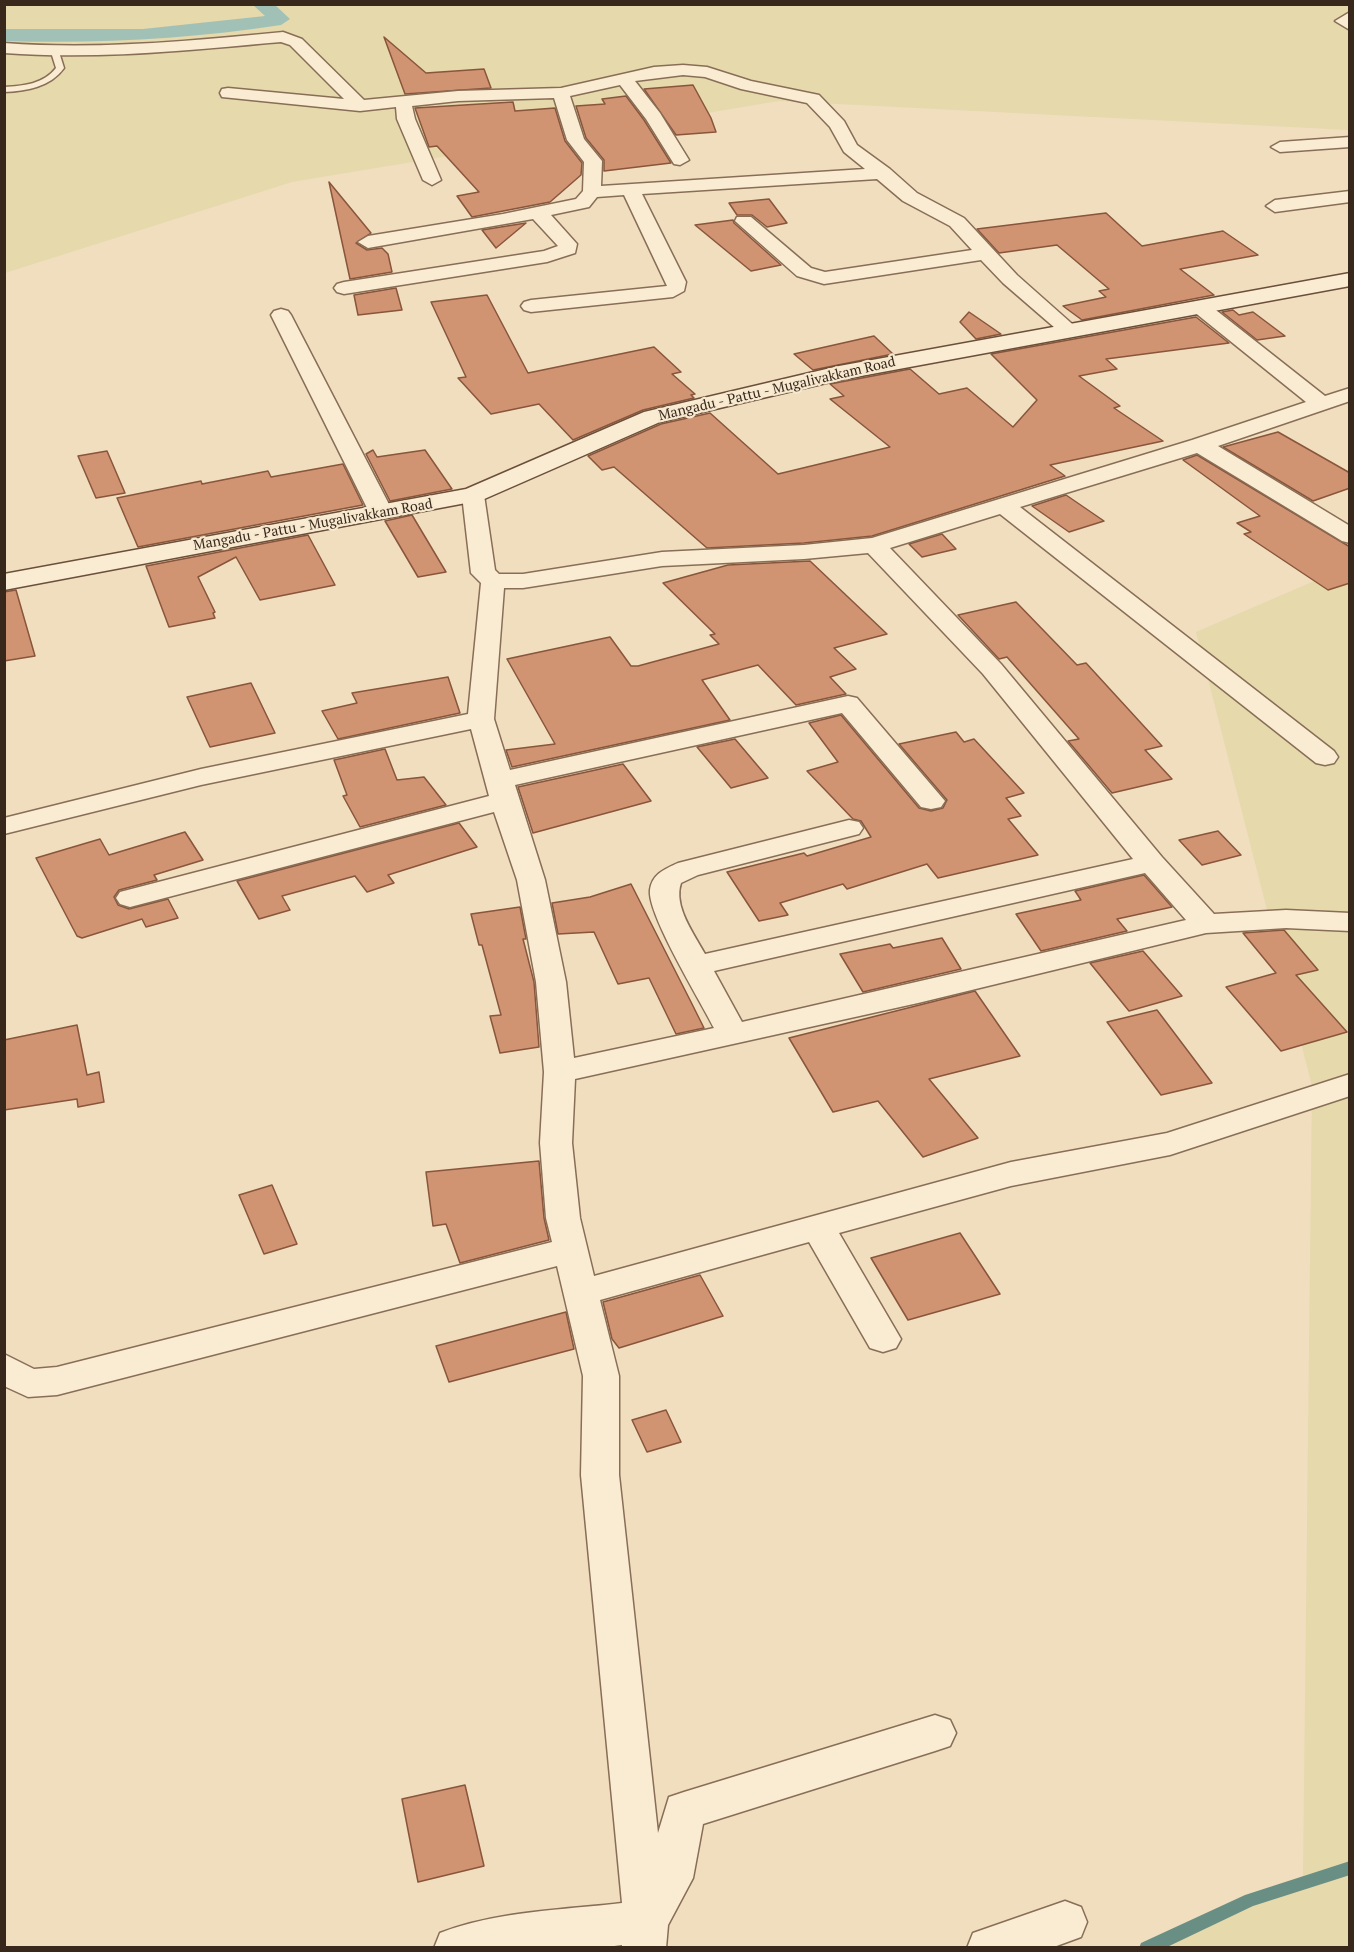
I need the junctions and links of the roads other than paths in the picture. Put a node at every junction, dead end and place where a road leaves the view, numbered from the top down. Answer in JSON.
{"nodes":[{"id":1,"x":1350,"y":17,"type":"edge"},
{"id":2,"x":1350,"y":25,"type":"edge"},
{"id":3,"x":4,"y":48,"type":"edge"},
{"id":4,"x":54,"y":52,"type":"junction"},
{"id":5,"x":624,"y":79,"type":"junction"},
{"id":6,"x":4,"y":90,"type":"edge"},
{"id":7,"x":228,"y":93,"type":"dead end"},
{"id":8,"x":561,"y":93,"type":"junction"},
{"id":9,"x":403,"y":101,"type":"junction"},
{"id":10,"x":360,"y":106,"type":"junction"},
{"id":11,"x":1350,"y":142,"type":"edge"},
{"id":12,"x":1280,"y":147,"type":"dead end"},
{"id":13,"x":680,"y":160,"type":"dead end"},
{"id":14,"x":884,"y":173,"type":"junction"},
{"id":15,"x":432,"y":180,"type":"dead end"},
{"id":16,"x":630,"y":189,"type":"junction"},
{"id":17,"x":592,"y":192,"type":"junction"},
{"id":18,"x":1350,"y":196,"type":"edge"},
{"id":19,"x":1275,"y":206,"type":"dead end"},
{"id":20,"x":538,"y":213,"type":"junction"},
{"id":21,"x":744,"y":221,"type":"dead end"},
{"id":22,"x":368,"y":242,"type":"dead end"},
{"id":23,"x":987,"y":253,"type":"junction"},
{"id":24,"x":1350,"y":279,"type":"edge"},
{"id":25,"x":344,"y":288,"type":"dead end"},
{"id":26,"x":531,"y":306,"type":"dead end"},
{"id":27,"x":1200,"y":307,"type":"junction"},
{"id":28,"x":281,"y":315,"type":"dead end"},
{"id":29,"x":1069,"y":330,"type":"junction"},
{"id":30,"x":1350,"y":394,"type":"edge"},
{"id":31,"x":1322,"y":404,"type":"junction"},
{"id":32,"x":1200,"y":445,"type":"junction"},
{"id":33,"x":473,"y":495,"type":"junction"},
{"id":34,"x":1004,"y":506,"type":"junction"},
{"id":35,"x":381,"y":512,"type":"junction"},
{"id":36,"x":1350,"y":537,"type":"edge"},
{"id":37,"x":874,"y":545,"type":"junction"},
{"id":38,"x":4,"y":582,"type":"edge"},
{"id":39,"x":493,"y":582,"type":"junction"},
{"id":40,"x":481,"y":718,"type":"junction"},
{"id":41,"x":1325,"y":757,"type":"dead end"},
{"id":42,"x":502,"y":790,"type":"junction"},
{"id":43,"x":931,"y":801,"type":"dead end"},
{"id":44,"x":9,"y":818,"type":"edge"},
{"id":45,"x":849,"y":828,"type":"dead end"},
{"id":46,"x":1152,"y":863,"type":"junction"},
{"id":47,"x":130,"y":898,"type":"dead end"},
{"id":48,"x":1350,"y":922,"type":"edge"},
{"id":49,"x":1206,"y":924,"type":"junction"},
{"id":50,"x":698,"y":965,"type":"junction"},
{"id":51,"x":733,"y":1034,"type":"junction"},
{"id":52,"x":560,"y":1072,"type":"junction"},
{"id":53,"x":1350,"y":1085,"type":"edge"},
{"id":54,"x":818,"y":1227,"type":"junction"},
{"id":55,"x":571,"y":1250,"type":"junction"},
{"id":56,"x":582,"y":1292,"type":"junction"},
{"id":57,"x":883,"y":1339,"type":"dead end"},
{"id":58,"x":4,"y":1368,"type":"edge"},
{"id":59,"x":935,"y":1733,"type":"dead end"},
{"id":60,"x":1065,"y":1922,"type":"dead end"},
{"id":61,"x":645,"y":1934,"type":"edge"},
{"id":62,"x":456,"y":1947,"type":"edge"},
{"id":63,"x":989,"y":1947,"type":"edge"}],
"edges":[{"from":1,"to":2,"type":"street"},
{"from":3,"to":4,"type":"street"},
{"from":4,"to":6,"type":"lane"},
{"from":4,"to":10,"type":"street"},
{"from":5,"to":8,"type":"street"},
{"from":5,"to":13,"type":"street"},
{"from":5,"to":14,"type":"street"},
{"from":7,"to":10,"type":"street"},
{"from":8,"to":9,"type":"street"},
{"from":8,"to":17,"type":"street"},
{"from":9,"to":10,"type":"street"},
{"from":9,"to":15,"type":"street"},
{"from":11,"to":12,"type":"street"},
{"from":14,"to":16,"type":"street"},
{"from":14,"to":23,"type":"street"},
{"from":16,"to":17,"type":"street"},
{"from":16,"to":26,"type":"street"},
{"from":17,"to":20,"type":"street"},
{"from":18,"to":19,"type":"street"},
{"from":20,"to":22,"type":"street"},
{"from":20,"to":25,"type":"street"},
{"from":21,"to":23,"type":"street"},
{"from":23,"to":29,"type":"street"},
{"from":24,"to":27,"type":"street","name":"Mangadu - Pattu - Mugalivakkam Road"},
{"from":27,"to":29,"type":"street","name":"Mangadu - Pattu - Mugalivakkam Road"},
{"from":27,"to":31,"type":"street"},
{"from":28,"to":35,"type":"street"},
{"from":29,"to":33,"type":"street","name":"Mangadu - Pattu - Mugalivakkam Road"},
{"from":30,"to":31,"type":"street"},
{"from":31,"to":32,"type":"street"},
{"from":32,"to":34,"type":"street"},
{"from":32,"to":36,"type":"street"},
{"from":33,"to":35,"type":"street","name":"Mangadu - Pattu - Mugalivakkam Road"},
{"from":33,"to":39,"type":"street"},
{"from":34,"to":37,"type":"street"},
{"from":34,"to":41,"type":"street"},
{"from":35,"to":38,"type":"street","name":"Mangadu - Pattu - Mugalivakkam Road"},
{"from":37,"to":39,"type":"street"},
{"from":37,"to":46,"type":"street"},
{"from":39,"to":40,"type":"street"},
{"from":40,"to":42,"type":"street"},
{"from":40,"to":44,"type":"street"},
{"from":42,"to":43,"type":"street"},
{"from":42,"to":47,"type":"street"},
{"from":42,"to":52,"type":"street"},
{"from":45,"to":50,"type":"street"},
{"from":46,"to":49,"type":"street"},
{"from":46,"to":50,"type":"street"},
{"from":48,"to":49,"type":"street"},
{"from":49,"to":51,"type":"street"},
{"from":50,"to":51,"type":"street"},
{"from":51,"to":52,"type":"street"},
{"from":52,"to":55,"type":"street"},
{"from":53,"to":54,"type":"street"},
{"from":54,"to":56,"type":"street"},
{"from":54,"to":57,"type":"street"},
{"from":55,"to":56,"type":"street"},
{"from":55,"to":58,"type":"street"},
{"from":56,"to":61,"type":"street"},
{"from":59,"to":61,"type":"street"},
{"from":60,"to":63,"type":"street"},
{"from":61,"to":62,"type":"street"}]}
